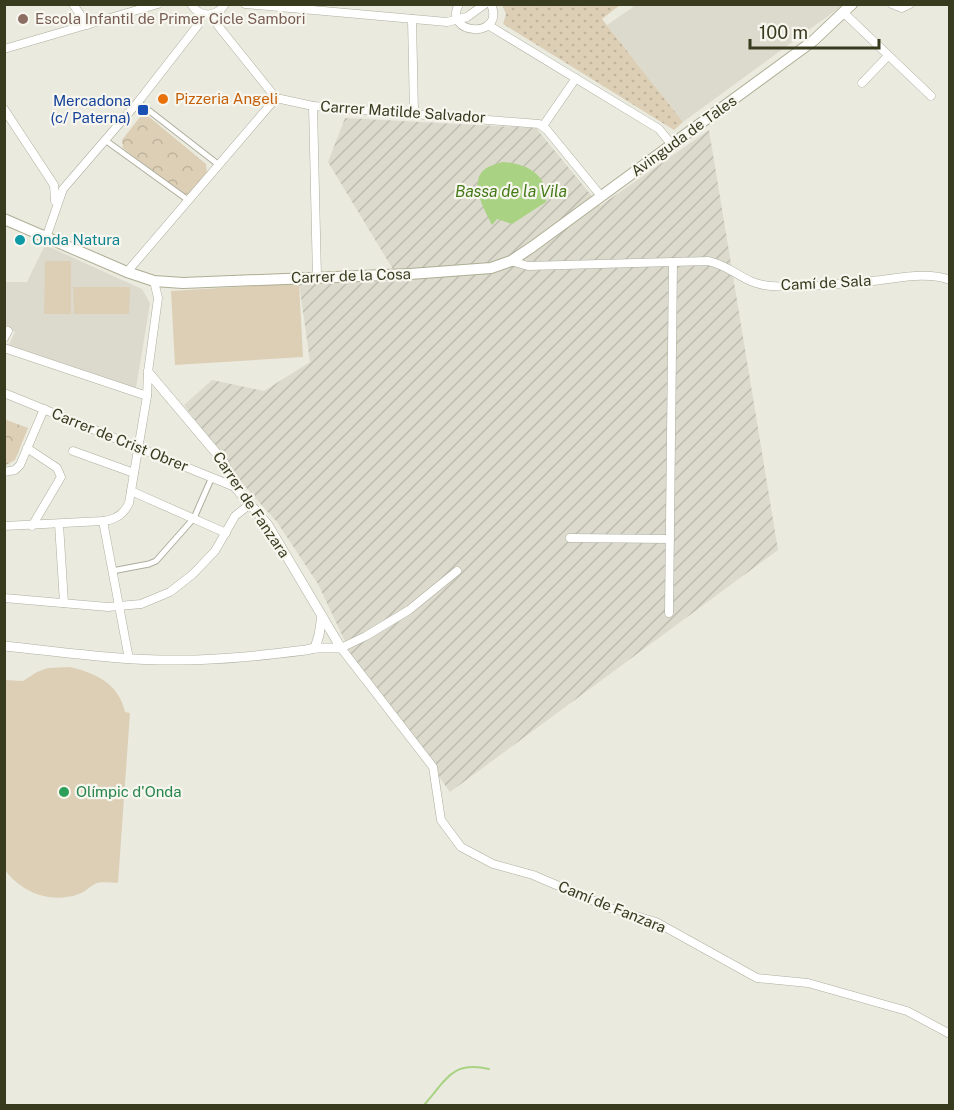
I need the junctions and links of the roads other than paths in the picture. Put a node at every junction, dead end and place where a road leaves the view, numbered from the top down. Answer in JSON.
{"nodes":[{"id":1,"x":73,"y":4,"type":"edge"},
{"id":2,"x":158,"y":4,"type":"edge"},
{"id":3,"x":191,"y":4,"type":"edge"},
{"id":4,"x":225,"y":4,"type":"edge"},
{"id":5,"x":244,"y":4,"type":"edge"},
{"id":6,"x":459,"y":4,"type":"edge"},
{"id":7,"x":485,"y":4,"type":"edge"},
{"id":8,"x":491,"y":4,"type":"edge"},
{"id":9,"x":852,"y":4,"type":"edge"},
{"id":10,"x":892,"y":4,"type":"edge"},
{"id":11,"x":910,"y":4,"type":"edge"},
{"id":12,"x":844,"y":13,"type":"junction"},
{"id":13,"x":201,"y":14,"type":"junction"},
{"id":14,"x":211,"y":15,"type":"junction"},
{"id":15,"x":412,"y":19,"type":"junction"},
{"id":16,"x":458,"y":20,"type":"junction"},
{"id":17,"x":488,"y":24,"type":"junction"},
{"id":18,"x":87,"y":25,"type":"junction"},
{"id":19,"x":4,"y":49,"type":"edge"},
{"id":20,"x":888,"y":56,"type":"junction"},
{"id":21,"x":576,"y":78,"type":"junction"},
{"id":22,"x":862,"y":84,"type":"dead end"},
{"id":23,"x":932,"y":96,"type":"dead end"},
{"id":24,"x":276,"y":98,"type":"junction"},
{"id":25,"x":138,"y":102,"type":"junction"},
{"id":26,"x":313,"y":106,"type":"junction"},
{"id":27,"x":4,"y":109,"type":"edge"},
{"id":28,"x":414,"y":112,"type":"junction"},
{"id":29,"x":543,"y":126,"type":"junction"},
{"id":30,"x":105,"y":140,"type":"junction"},
{"id":31,"x":672,"y":145,"type":"junction"},
{"id":32,"x":219,"y":165,"type":"junction"},
{"id":33,"x":48,"y":176,"type":"junction"},
{"id":34,"x":67,"y":184,"type":"junction"},
{"id":35,"x":601,"y":196,"type":"junction"},
{"id":36,"x":188,"y":200,"type":"junction"},
{"id":37,"x":54,"y":212,"type":"junction"},
{"id":38,"x":4,"y":219,"type":"edge"},
{"id":39,"x":46,"y":238,"type":"junction"},
{"id":40,"x":511,"y":261,"type":"junction"},
{"id":41,"x":708,"y":261,"type":"joint"},
{"id":42,"x":673,"y":262,"type":"junction"},
{"id":43,"x":127,"y":272,"type":"junction"},
{"id":44,"x":317,"y":277,"type":"junction"},
{"id":45,"x":950,"y":280,"type":"edge"},
{"id":46,"x":154,"y":281,"type":"junction"},
{"id":47,"x":4,"y":348,"type":"edge"},
{"id":48,"x":148,"y":372,"type":"junction"},
{"id":49,"x":4,"y":393,"type":"edge"},
{"id":50,"x":147,"y":396,"type":"junction"},
{"id":51,"x":44,"y":409,"type":"junction"},
{"id":52,"x":27,"y":448,"type":"junction"},
{"id":53,"x":139,"y":448,"type":"junction"},
{"id":54,"x":73,"y":451,"type":"dead end"},
{"id":55,"x":4,"y":472,"type":"edge"},
{"id":56,"x":134,"y":473,"type":"junction"},
{"id":57,"x":212,"y":477,"type":"junction"},
{"id":58,"x":235,"y":487,"type":"junction"},
{"id":59,"x":131,"y":491,"type":"junction"},
{"id":60,"x":250,"y":504,"type":"junction"},
{"id":61,"x":194,"y":518,"type":"junction"},
{"id":62,"x":103,"y":521,"type":"junction"},
{"id":63,"x":59,"y":524,"type":"junction"},
{"id":64,"x":4,"y":526,"type":"edge"},
{"id":65,"x":32,"y":526,"type":"junction"},
{"id":66,"x":226,"y":533,"type":"junction"},
{"id":67,"x":570,"y":538,"type":"dead end"},
{"id":68,"x":670,"y":539,"type":"junction"},
{"id":69,"x":112,"y":571,"type":"junction"},
{"id":70,"x":457,"y":571,"type":"dead end"},
{"id":71,"x":4,"y":598,"type":"edge"},
{"id":72,"x":64,"y":603,"type":"junction"},
{"id":73,"x":119,"y":607,"type":"junction"},
{"id":74,"x":669,"y":613,"type":"dead end"},
{"id":75,"x":322,"y":616,"type":"junction"},
{"id":76,"x":331,"y":630,"type":"junction"},
{"id":77,"x":4,"y":646,"type":"edge"},
{"id":78,"x":315,"y":648,"type":"junction"},
{"id":79,"x":341,"y":648,"type":"junction"},
{"id":80,"x":129,"y":659,"type":"junction"},
{"id":81,"x":950,"y":1034,"type":"edge"}],
"edges":[{"from":1,"to":18,"type":"street"},
{"from":2,"to":18,"type":"street"},
{"from":3,"to":13,"type":"street"},
{"from":4,"to":14,"type":"street"},
{"from":5,"to":15,"type":"street"},
{"from":6,"to":16,"type":"street"},
{"from":7,"to":16,"type":"street"},
{"from":8,"to":17,"type":"street"},
{"from":9,"to":12,"type":"main road","name":"Avinguda de Tales"},
{"from":10,"to":11,"type":"street"},
{"from":12,"to":20,"type":"street"},
{"from":12,"to":31,"type":"main road","name":"Avinguda de Tales"},
{"from":13,"to":14,"type":"street"},
{"from":13,"to":25,"type":"street"},
{"from":14,"to":24,"type":"street"},
{"from":15,"to":16,"type":"street"},
{"from":15,"to":28,"type":"street"},
{"from":16,"to":17,"type":"street"},
{"from":17,"to":21,"type":"street"},
{"from":18,"to":19,"type":"street"},
{"from":20,"to":22,"type":"street"},
{"from":20,"to":23,"type":"street"},
{"from":21,"to":29,"type":"street"},
{"from":21,"to":31,"type":"street"},
{"from":24,"to":26,"type":"street","name":"Carrer Matilde Salvador"},
{"from":24,"to":32,"type":"street"},
{"from":25,"to":30,"type":"street"},
{"from":25,"to":32,"type":"street"},
{"from":26,"to":28,"type":"street","name":"Carrer Matilde Salvador"},
{"from":26,"to":44,"type":"street"},
{"from":27,"to":33,"type":"street"},
{"from":28,"to":29,"type":"street","name":"Carrer Matilde Salvador"},
{"from":29,"to":35,"type":"street"},
{"from":30,"to":34,"type":"street"},
{"from":30,"to":36,"type":"street"},
{"from":31,"to":35,"type":"main road","name":"Avinguda de Tales"},
{"from":32,"to":36,"type":"street"},
{"from":33,"to":34,"type":"street"},
{"from":33,"to":37,"type":"street"},
{"from":34,"to":37,"type":"street"},
{"from":35,"to":40,"type":"main road","name":"Avinguda de Tales"},
{"from":36,"to":43,"type":"street"},
{"from":37,"to":39,"type":"street"},
{"from":38,"to":39,"type":"main road","name":"Carrer de la Cosa"},
{"from":39,"to":43,"type":"main road","name":"Carrer de la Cosa"},
{"from":40,"to":42,"type":"street","name":"Carrer de la Cosa"},
{"from":40,"to":44,"type":"main road","name":"Carrer de la Cosa"},
{"from":41,"to":42,"type":"street","name":"Carrer de la Cosa"},
{"from":41,"to":45,"type":"street","name":"Camí de Sala"},
{"from":42,"to":68,"type":"street"},
{"from":43,"to":46,"type":"main road","name":"Carrer de la Cosa"},
{"from":44,"to":46,"type":"main road","name":"Carrer de la Cosa"},
{"from":46,"to":48,"type":"street"},
{"from":47,"to":50,"type":"street"},
{"from":48,"to":50,"type":"street"},
{"from":48,"to":58,"type":"street","name":"Carrer de Fanzara"},
{"from":49,"to":51,"type":"street","name":"Carrer de Crist Obrer"},
{"from":50,"to":53,"type":"street"},
{"from":51,"to":52,"type":"street"},
{"from":51,"to":53,"type":"street","name":"Carrer de Crist Obrer"},
{"from":52,"to":55,"type":"street"},
{"from":52,"to":65,"type":"street"},
{"from":53,"to":56,"type":"street"},
{"from":53,"to":57,"type":"street","name":"Carrer de Crist Obrer"},
{"from":54,"to":56,"type":"street"},
{"from":56,"to":59,"type":"street"},
{"from":57,"to":58,"type":"street","name":"Carrer de Crist Obrer"},
{"from":57,"to":61,"type":"street"},
{"from":58,"to":60,"type":"street","name":"Carrer de Fanzara"},
{"from":59,"to":61,"type":"street"},
{"from":59,"to":62,"type":"street"},
{"from":60,"to":66,"type":"street"},
{"from":60,"to":75,"type":"street","name":"Carrer de Fanzara"},
{"from":61,"to":66,"type":"street"},
{"from":61,"to":69,"type":"street"},
{"from":62,"to":63,"type":"street"},
{"from":62,"to":69,"type":"street"},
{"from":63,"to":65,"type":"street"},
{"from":63,"to":72,"type":"street"},
{"from":64,"to":65,"type":"street"},
{"from":66,"to":73,"type":"street"},
{"from":67,"to":68,"type":"street"},
{"from":68,"to":74,"type":"street"},
{"from":69,"to":73,"type":"street"},
{"from":70,"to":79,"type":"street"},
{"from":71,"to":72,"type":"street"},
{"from":72,"to":73,"type":"street"},
{"from":73,"to":80,"type":"street"},
{"from":75,"to":76,"type":"street","name":"Carrer de Fanzara"},
{"from":75,"to":78,"type":"street"},
{"from":76,"to":78,"type":"street"},
{"from":76,"to":79,"type":"street","name":"Carrer de Fanzara"},
{"from":77,"to":80,"type":"street"},
{"from":78,"to":79,"type":"street"},
{"from":78,"to":80,"type":"street"},
{"from":79,"to":81,"type":"street","name":"Camí de Fanzara"}]}
